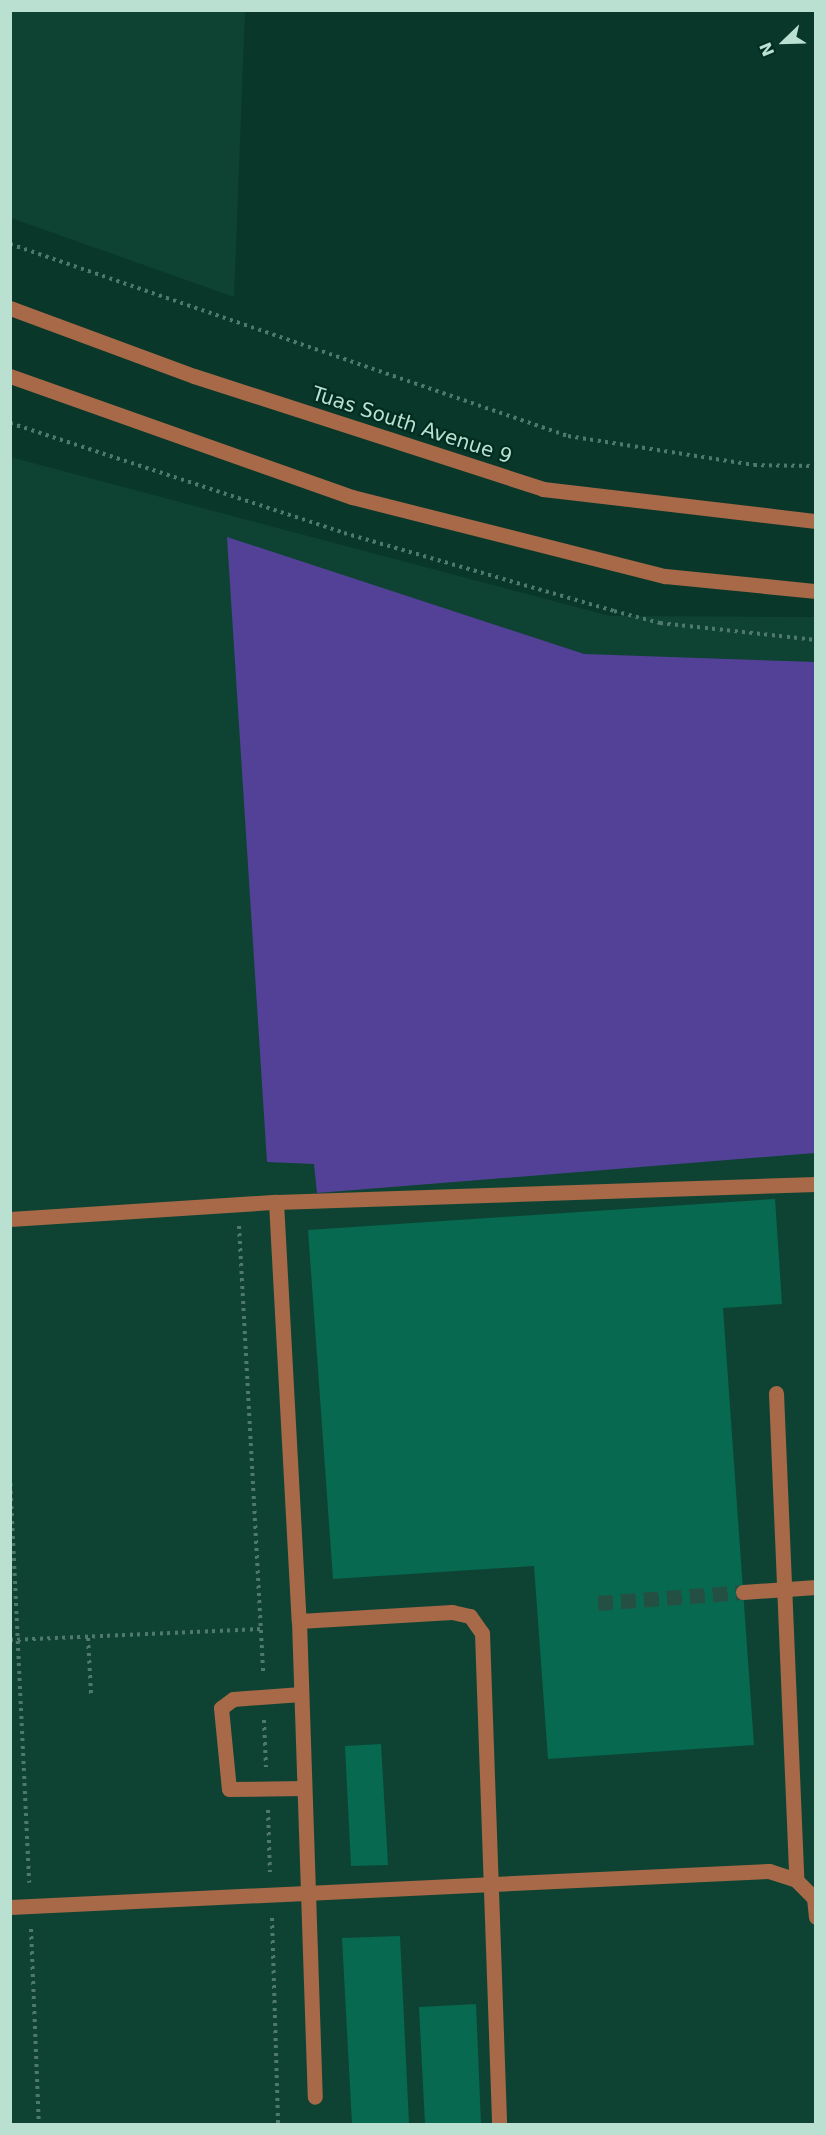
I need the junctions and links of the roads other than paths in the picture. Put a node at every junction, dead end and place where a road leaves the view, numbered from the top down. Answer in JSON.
{"nodes":[{"id":1,"x":10,"y":308,"type":"edge"},
{"id":2,"x":10,"y":376,"type":"edge"},
{"id":3,"x":816,"y":521,"type":"edge"},
{"id":4,"x":816,"y":591,"type":"edge"},
{"id":5,"x":816,"y":1184,"type":"edge"},
{"id":6,"x":276,"y":1202,"type":"junction"},
{"id":7,"x":10,"y":1219,"type":"edge"},
{"id":8,"x":776,"y":1393,"type":"dead end"},
{"id":9,"x":816,"y":1587,"type":"edge"},
{"id":10,"x":786,"y":1589,"type":"junction"},
{"id":11,"x":743,"y":1592,"type":"tunnel mouth"},
{"id":12,"x":299,"y":1621,"type":"junction"},
{"id":13,"x":301,"y":1694,"type":"junction"},
{"id":14,"x":304,"y":1788,"type":"junction"},
{"id":15,"x":796,"y":1880,"type":"junction"},
{"id":16,"x":492,"y":1884,"type":"junction"},
{"id":17,"x":308,"y":1893,"type":"junction"},
{"id":18,"x":10,"y":1907,"type":"edge"},
{"id":19,"x":816,"y":1917,"type":"edge"},
{"id":20,"x":315,"y":2097,"type":"dead end"},
{"id":21,"x":499,"y":2124,"type":"edge"}],
"edges":[{"from":1,"to":3,"type":"street","name":"Tuas South Avenue 9"},
{"from":2,"to":4,"type":"street"},
{"from":5,"to":6,"type":"street"},
{"from":6,"to":7,"type":"street"},
{"from":6,"to":12,"type":"street"},
{"from":8,"to":10,"type":"street"},
{"from":9,"to":10,"type":"street"},
{"from":10,"to":11,"type":"street"},
{"from":10,"to":15,"type":"street"},
{"from":12,"to":13,"type":"street"},
{"from":12,"to":16,"type":"street"},
{"from":13,"to":14,"type":"street"},
{"from":13,"to":14,"type":"street"},
{"from":14,"to":17,"type":"street"},
{"from":15,"to":16,"type":"street"},
{"from":15,"to":19,"type":"street"},
{"from":16,"to":17,"type":"street"},
{"from":16,"to":21,"type":"street"},
{"from":17,"to":18,"type":"street"},
{"from":17,"to":20,"type":"street"}]}
